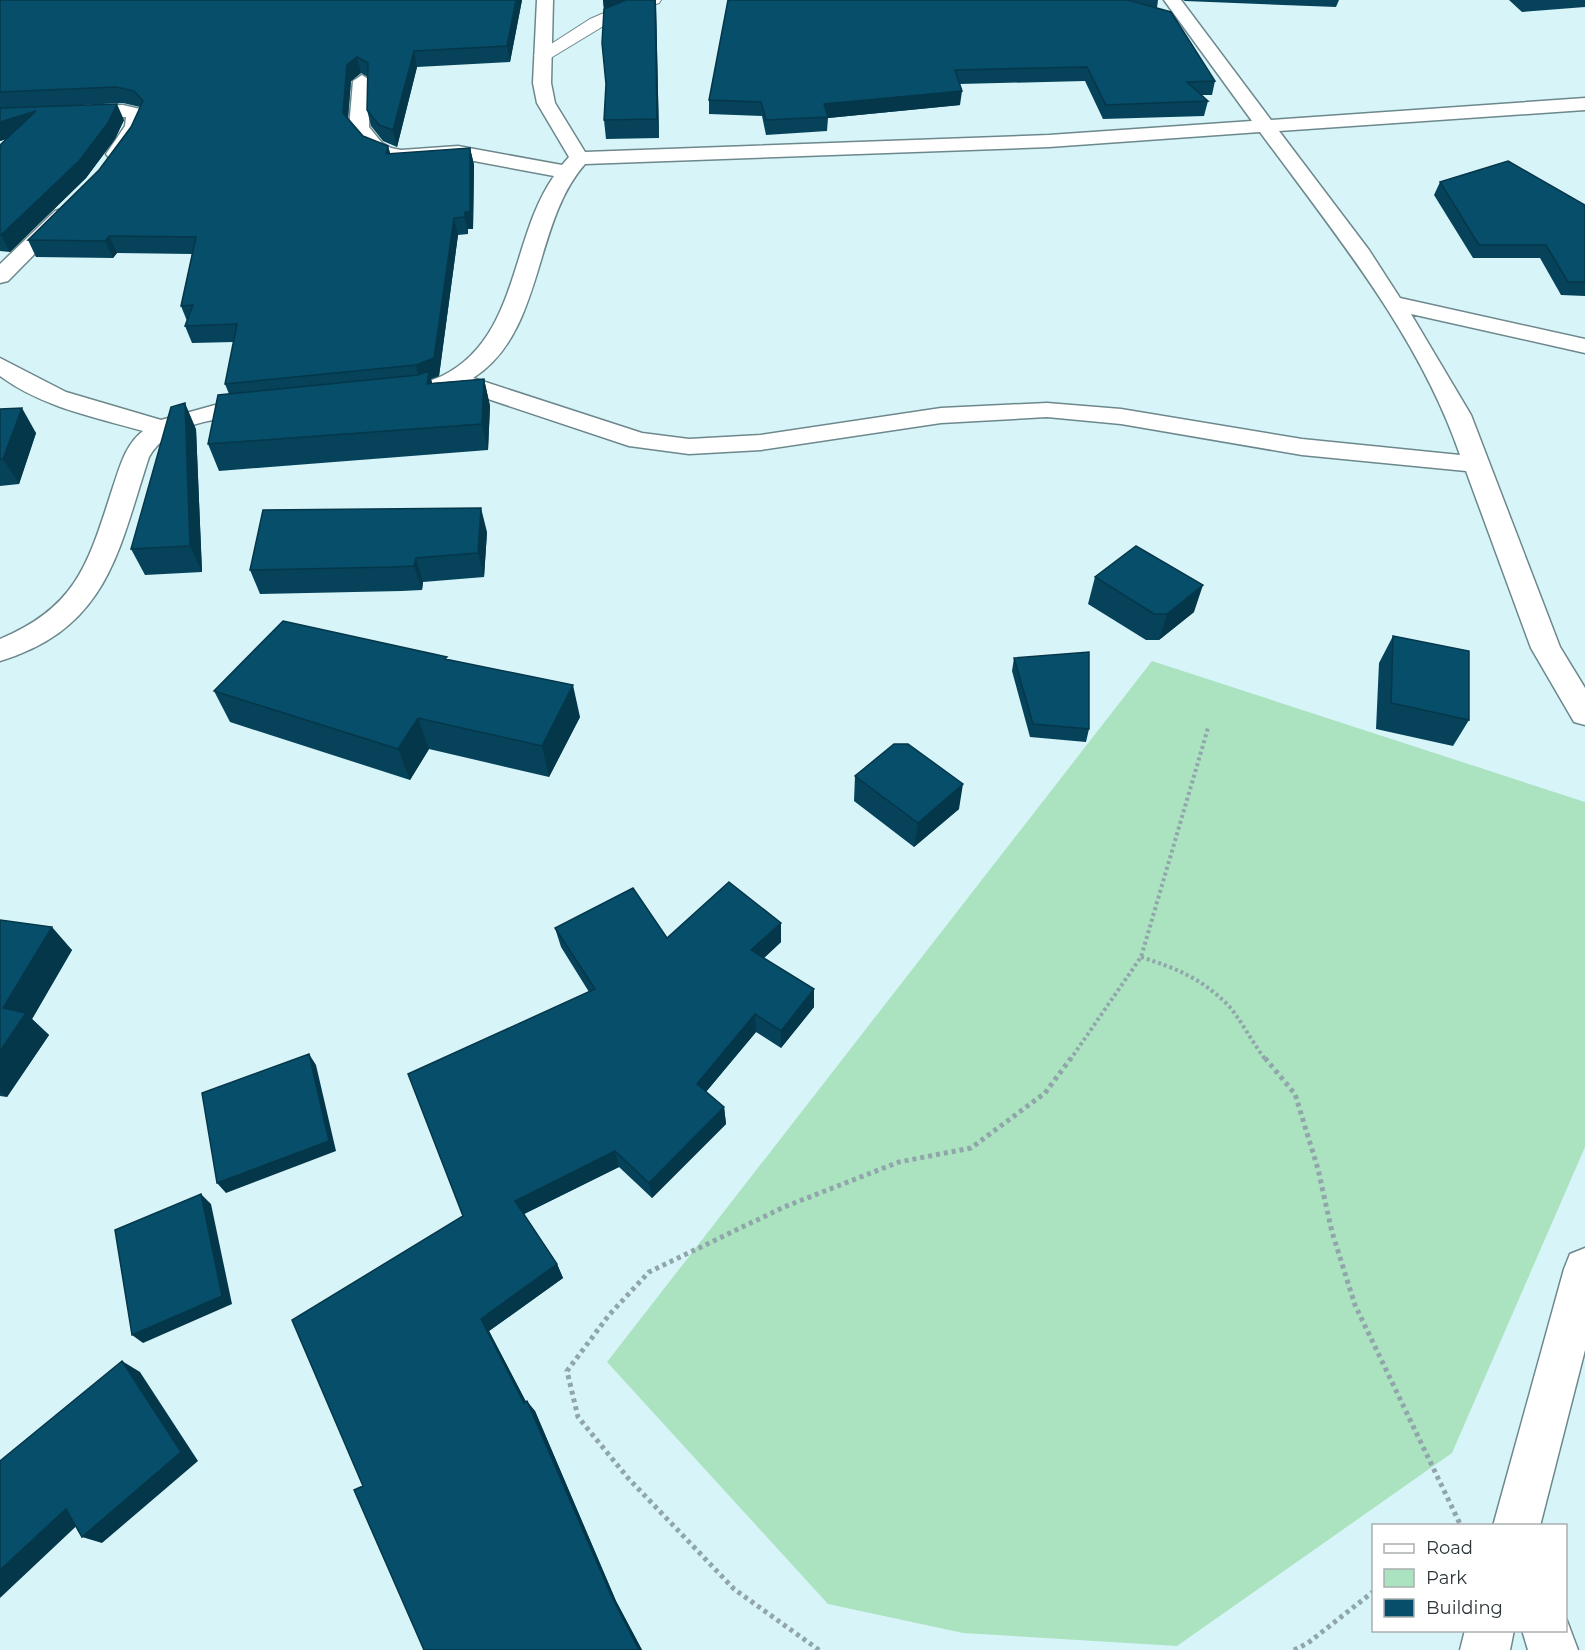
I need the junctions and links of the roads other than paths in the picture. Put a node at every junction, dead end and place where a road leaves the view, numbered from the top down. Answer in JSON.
{"nodes":[{"id":1,"x":545,"y":0,"type":"edge"},
{"id":2,"x":653,"y":0,"type":"edge"},
{"id":3,"x":1177,"y":15,"type":"edge"},
{"id":4,"x":543,"y":55,"type":"junction"},
{"id":5,"x":362,"y":81,"type":"dead end"},
{"id":6,"x":1585,"y":104,"type":"edge"},
{"id":7,"x":0,"y":116,"type":"edge"},
{"id":8,"x":1266,"y":127,"type":"junction"},
{"id":9,"x":573,"y":165,"type":"junction"},
{"id":10,"x":103,"y":170,"type":"edge"},
{"id":11,"x":75,"y":202,"type":"edge"},
{"id":12,"x":0,"y":276,"type":"edge"},
{"id":13,"x":1393,"y":303,"type":"junction"},
{"id":14,"x":1585,"y":346,"type":"edge"},
{"id":15,"x":0,"y":365,"type":"edge"},
{"id":16,"x":456,"y":380,"type":"junction"},
{"id":17,"x":378,"y":396,"type":"edge"},
{"id":18,"x":285,"y":405,"type":"edge"},
{"id":19,"x":163,"y":429,"type":"junction"},
{"id":20,"x":1478,"y":464,"type":"junction"},
{"id":21,"x":0,"y":650,"type":"edge"},
{"id":22,"x":1585,"y":714,"type":"edge"},
{"id":23,"x":1585,"y":1269,"type":"edge"},
{"id":24,"x":1517,"y":1524,"type":"edge"},
{"id":25,"x":1490,"y":1632,"type":"edge"},
{"id":26,"x":1547,"y":1632,"type":"edge"},
{"id":27,"x":1485,"y":1650,"type":"edge"},
{"id":28,"x":1553,"y":1650,"type":"edge"}],
"edges":[{"from":1,"to":4,"type":"street"},
{"from":2,"to":4,"type":"lane"},
{"from":3,"to":8,"type":"street"},
{"from":4,"to":9,"type":"street"},
{"from":5,"to":9,"type":"street"},
{"from":6,"to":8,"type":"street"},
{"from":7,"to":10,"type":"street"},
{"from":8,"to":9,"type":"street"},
{"from":8,"to":13,"type":"street"},
{"from":9,"to":16,"type":"street"},
{"from":11,"to":12,"type":"street"},
{"from":13,"to":14,"type":"street"},
{"from":13,"to":20,"type":"street"},
{"from":15,"to":19,"type":"street"},
{"from":16,"to":17,"type":"street"},
{"from":16,"to":20,"type":"street"},
{"from":18,"to":19,"type":"street"},
{"from":19,"to":21,"type":"street"},
{"from":20,"to":22,"type":"street"},
{"from":23,"to":24,"type":"street"},
{"from":25,"to":27,"type":"street"},
{"from":26,"to":28,"type":"street"}]}
